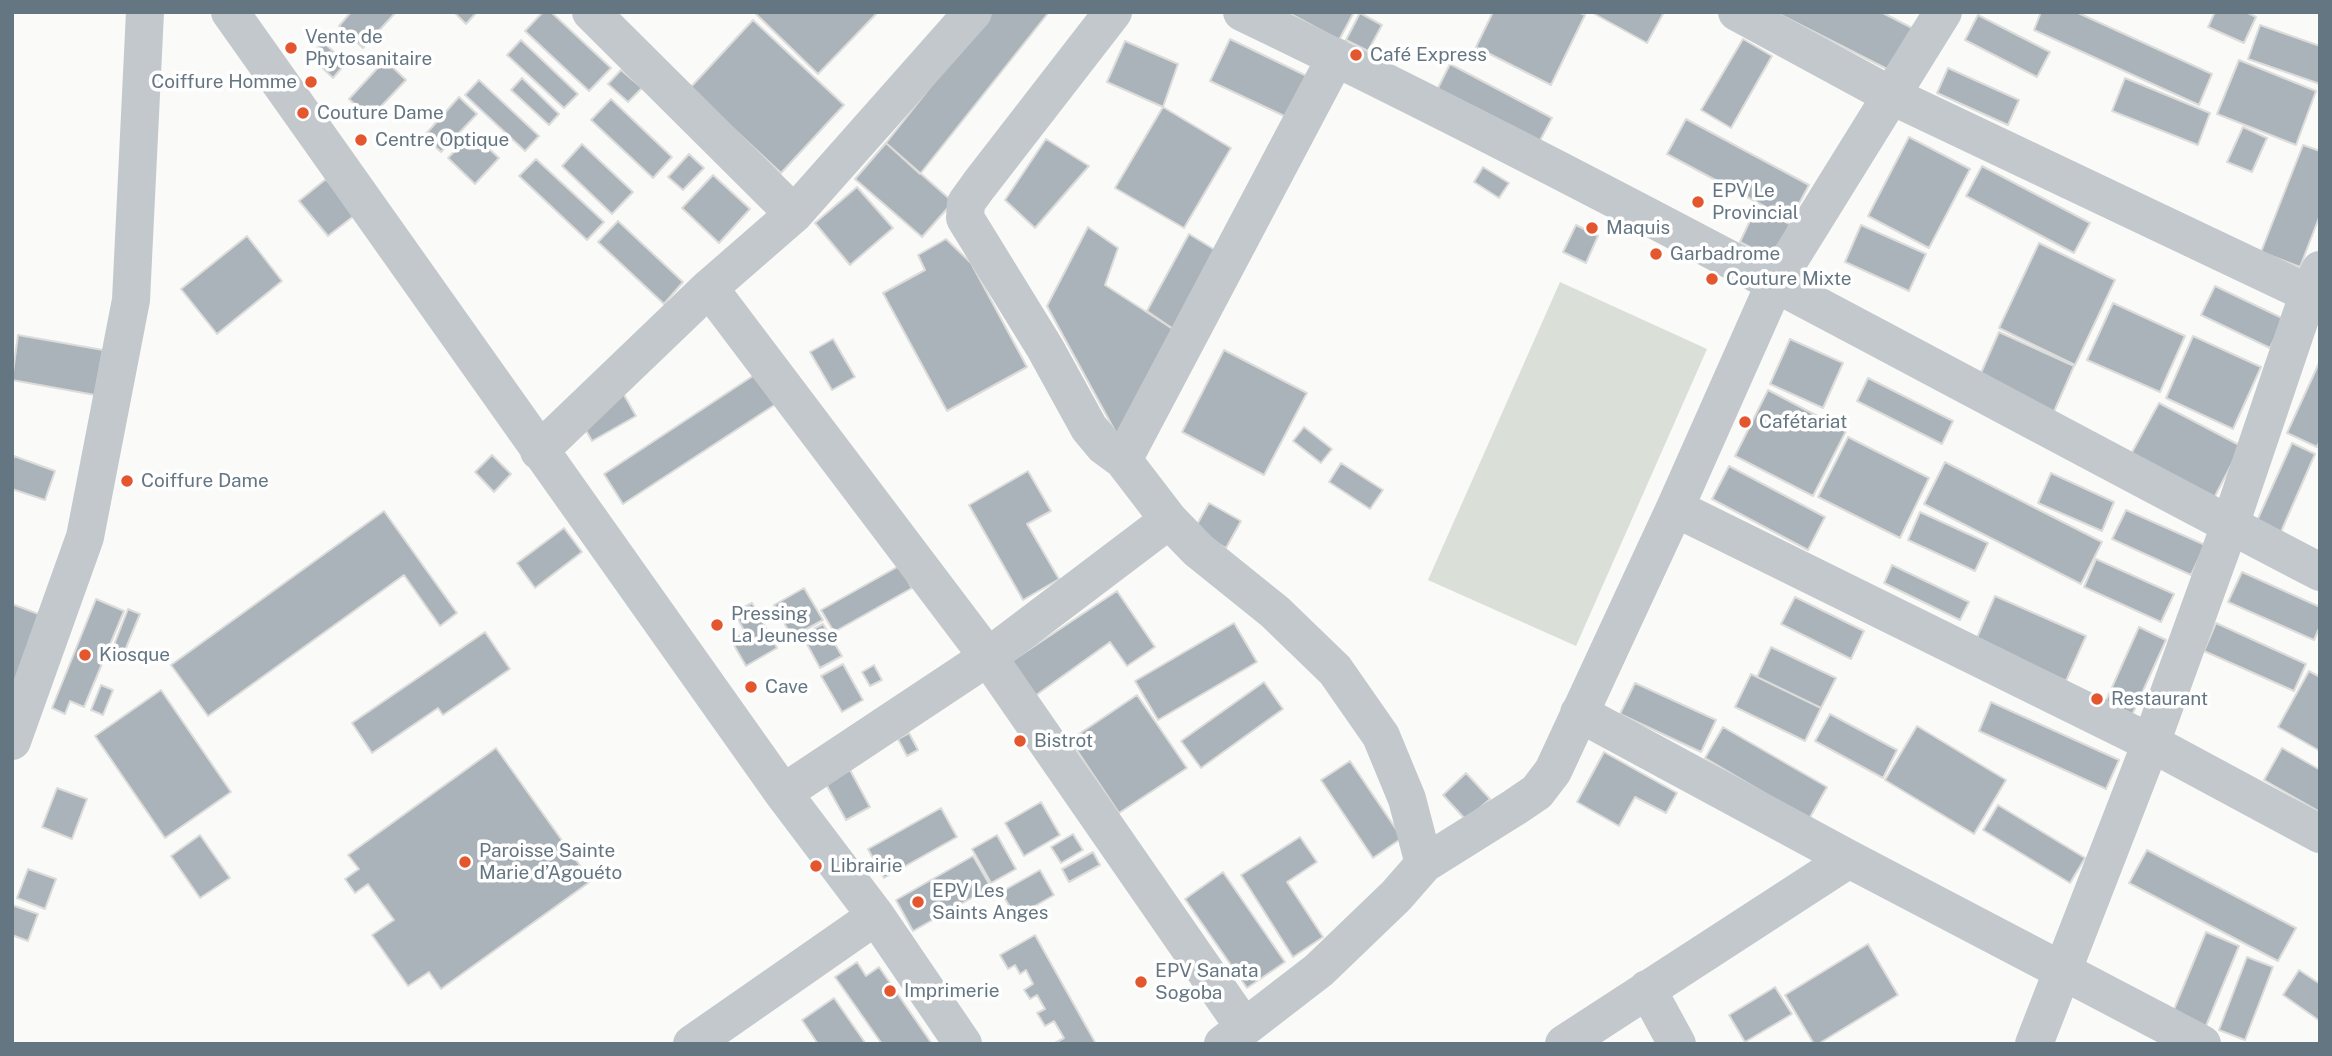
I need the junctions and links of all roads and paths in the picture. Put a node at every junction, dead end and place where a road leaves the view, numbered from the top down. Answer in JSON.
{"nodes":[{"id":1,"x":145,"y":12,"type":"edge"},
{"id":2,"x":230,"y":12,"type":"edge"},
{"id":3,"x":591,"y":12,"type":"edge"},
{"id":4,"x":973,"y":12,"type":"edge"},
{"id":5,"x":1113,"y":12,"type":"edge"},
{"id":6,"x":1242,"y":12,"type":"edge"},
{"id":7,"x":1737,"y":12,"type":"edge"},
{"id":8,"x":1943,"y":12,"type":"edge"},
{"id":9,"x":1336,"y":58,"type":"junction"},
{"id":10,"x":1890,"y":95,"type":"junction"},
{"id":11,"x":794,"y":214,"type":"junction"},
{"id":12,"x":1775,"y":283,"type":"junction"},
{"id":13,"x":709,"y":288,"type":"junction"},
{"id":14,"x":2316,"y":288,"type":"edge"},
{"id":15,"x":539,"y":451,"type":"junction"},
{"id":16,"x":1123,"y":460,"type":"junction"},
{"id":17,"x":1675,"y":508,"type":"junction"},
{"id":18,"x":1169,"y":520,"type":"junction"},
{"id":19,"x":2230,"y":525,"type":"junction"},
{"id":20,"x":2320,"y":572,"type":"edge"},
{"id":21,"x":988,"y":657,"type":"junction"},
{"id":22,"x":1579,"y":713,"type":"junction"},
{"id":23,"x":12,"y":741,"type":"edge"},
{"id":24,"x":2151,"y":743,"type":"junction"},
{"id":25,"x":783,"y":793,"type":"junction"},
{"id":26,"x":2320,"y":834,"type":"edge"},
{"id":27,"x":1849,"y":859,"type":"junction"},
{"id":28,"x":1424,"y":864,"type":"junction"},
{"id":29,"x":876,"y":916,"type":"junction"},
{"id":30,"x":2061,"y":971,"type":"junction"},
{"id":31,"x":1647,"y":989,"type":"junction"},
{"id":32,"x":1233,"y":1036,"type":"edge"},
{"id":33,"x":692,"y":1044,"type":"edge"},
{"id":34,"x":963,"y":1044,"type":"edge"},
{"id":35,"x":1564,"y":1044,"type":"edge"},
{"id":36,"x":1677,"y":1044,"type":"edge"},
{"id":37,"x":2034,"y":1044,"type":"edge"},
{"id":38,"x":2202,"y":1044,"type":"edge"}],
"edges":[{"from":1,"to":23,"type":"street"},
{"from":2,"to":15,"type":"street"},
{"from":3,"to":11,"type":"street"},
{"from":4,"to":11,"type":"street"},
{"from":5,"to":16,"type":"street"},
{"from":6,"to":9,"type":"street"},
{"from":7,"to":10,"type":"street"},
{"from":8,"to":10,"type":"street"},
{"from":9,"to":12,"type":"street"},
{"from":9,"to":16,"type":"street"},
{"from":10,"to":12,"type":"street"},
{"from":10,"to":14,"type":"street"},
{"from":11,"to":13,"type":"street"},
{"from":12,"to":17,"type":"street"},
{"from":12,"to":19,"type":"street"},
{"from":13,"to":15,"type":"street"},
{"from":13,"to":21,"type":"street"},
{"from":14,"to":19,"type":"street"},
{"from":15,"to":25,"type":"street"},
{"from":16,"to":18,"type":"street"},
{"from":17,"to":22,"type":"street"},
{"from":17,"to":24,"type":"street"},
{"from":18,"to":21,"type":"street"},
{"from":18,"to":28,"type":"street"},
{"from":19,"to":20,"type":"street"},
{"from":19,"to":24,"type":"street"},
{"from":21,"to":25,"type":"street"},
{"from":21,"to":32,"type":"street"},
{"from":22,"to":27,"type":"street"},
{"from":22,"to":28,"type":"street"},
{"from":24,"to":26,"type":"street"},
{"from":24,"to":30,"type":"street"},
{"from":25,"to":29,"type":"street"},
{"from":27,"to":30,"type":"street"},
{"from":27,"to":31,"type":"street"},
{"from":28,"to":32,"type":"street"},
{"from":29,"to":33,"type":"street"},
{"from":29,"to":34,"type":"street"},
{"from":30,"to":37,"type":"street"},
{"from":30,"to":38,"type":"street"},
{"from":31,"to":35,"type":"street"},
{"from":31,"to":36,"type":"street"}]}
